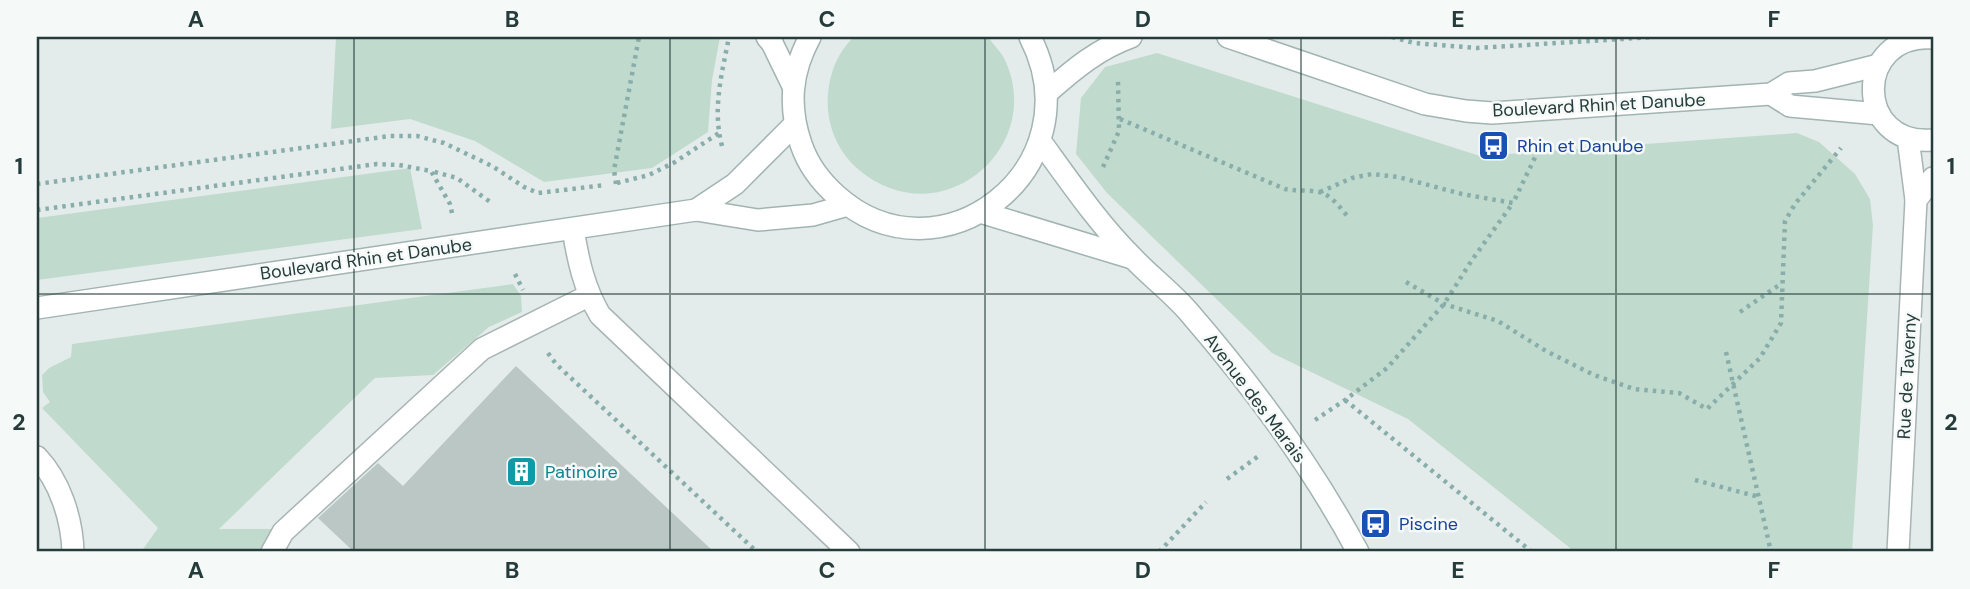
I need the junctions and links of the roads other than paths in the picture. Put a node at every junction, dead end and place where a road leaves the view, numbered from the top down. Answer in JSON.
{"nodes":[{"id":1,"x":767,"y":37,"type":"edge"},
{"id":2,"x":810,"y":37,"type":"edge"},
{"id":3,"x":1030,"y":37,"type":"edge"},
{"id":4,"x":1130,"y":37,"type":"edge"},
{"id":5,"x":1228,"y":37,"type":"edge"},
{"id":6,"x":1908,"y":38,"type":"edge"},
{"id":7,"x":1933,"y":38,"type":"edge"},
{"id":8,"x":1879,"y":65,"type":"junction"},
{"id":9,"x":793,"y":86,"type":"junction"},
{"id":10,"x":1048,"y":92,"type":"junction"},
{"id":11,"x":1771,"y":94,"type":"junction"},
{"id":12,"x":1879,"y":114,"type":"junction"},
{"id":13,"x":794,"y":125,"type":"junction"},
{"id":14,"x":1908,"y":138,"type":"junction"},
{"id":15,"x":1933,"y":140,"type":"edge"},
{"id":16,"x":1041,"y":142,"type":"junction"},
{"id":17,"x":1933,"y":178,"type":"edge"},
{"id":18,"x":1916,"y":200,"type":"junction"},
{"id":19,"x":848,"y":205,"type":"junction"},
{"id":20,"x":696,"y":210,"type":"junction"},
{"id":21,"x":979,"y":212,"type":"junction"},
{"id":22,"x":572,"y":229,"type":"junction"},
{"id":23,"x":1133,"y":258,"type":"junction"},
{"id":24,"x":589,"y":296,"type":"junction"},
{"id":25,"x":37,"y":308,"type":"edge"},
{"id":26,"x":37,"y":457,"type":"edge"},
{"id":27,"x":73,"y":552,"type":"edge"},
{"id":28,"x":272,"y":552,"type":"edge"},
{"id":29,"x":849,"y":552,"type":"edge"},
{"id":30,"x":1358,"y":552,"type":"edge"},
{"id":31,"x":1898,"y":552,"type":"edge"}],
"edges":[{"from":1,"to":9,"type":"main road"},
{"from":2,"to":9,"type":"main road"},
{"from":3,"to":10,"type":"main road"},
{"from":4,"to":10,"type":"main road"},
{"from":5,"to":11,"type":"main road","name":"Boulevard Rhin et Danube"},
{"from":6,"to":7,"type":"main road"},
{"from":6,"to":8,"type":"main road"},
{"from":8,"to":11,"type":"main road","name":"Boulevard Rhin et Danube"},
{"from":8,"to":12,"type":"main road"},
{"from":9,"to":13,"type":"main road"},
{"from":10,"to":16,"type":"main road"},
{"from":11,"to":12,"type":"main road","name":"Boulevard Rhin et Danube"},
{"from":12,"to":14,"type":"main road"},
{"from":13,"to":19,"type":"main road"},
{"from":13,"to":20,"type":"main road","name":"Boulevard Rhin et Danube"},
{"from":14,"to":15,"type":"main road"},
{"from":14,"to":18,"type":"main road","name":"Rue de Taverny"},
{"from":16,"to":21,"type":"main road"},
{"from":16,"to":23,"type":"main road","name":"Avenue des Marais"},
{"from":17,"to":18,"type":"main road"},
{"from":18,"to":31,"type":"main road","name":"Rue de Taverny"},
{"from":19,"to":20,"type":"main road","name":"Boulevard Rhin et Danube"},
{"from":19,"to":21,"type":"main road"},
{"from":20,"to":22,"type":"main road","name":"Boulevard Rhin et Danube"},
{"from":21,"to":23,"type":"main road","name":"Avenue des Marais"},
{"from":22,"to":24,"type":"main road"},
{"from":22,"to":25,"type":"main road","name":"Boulevard Rhin et Danube"},
{"from":23,"to":30,"type":"main road","name":"Avenue des Marais"},
{"from":24,"to":28,"type":"main road"},
{"from":24,"to":29,"type":"main road"},
{"from":26,"to":27,"type":"main road"}]}
